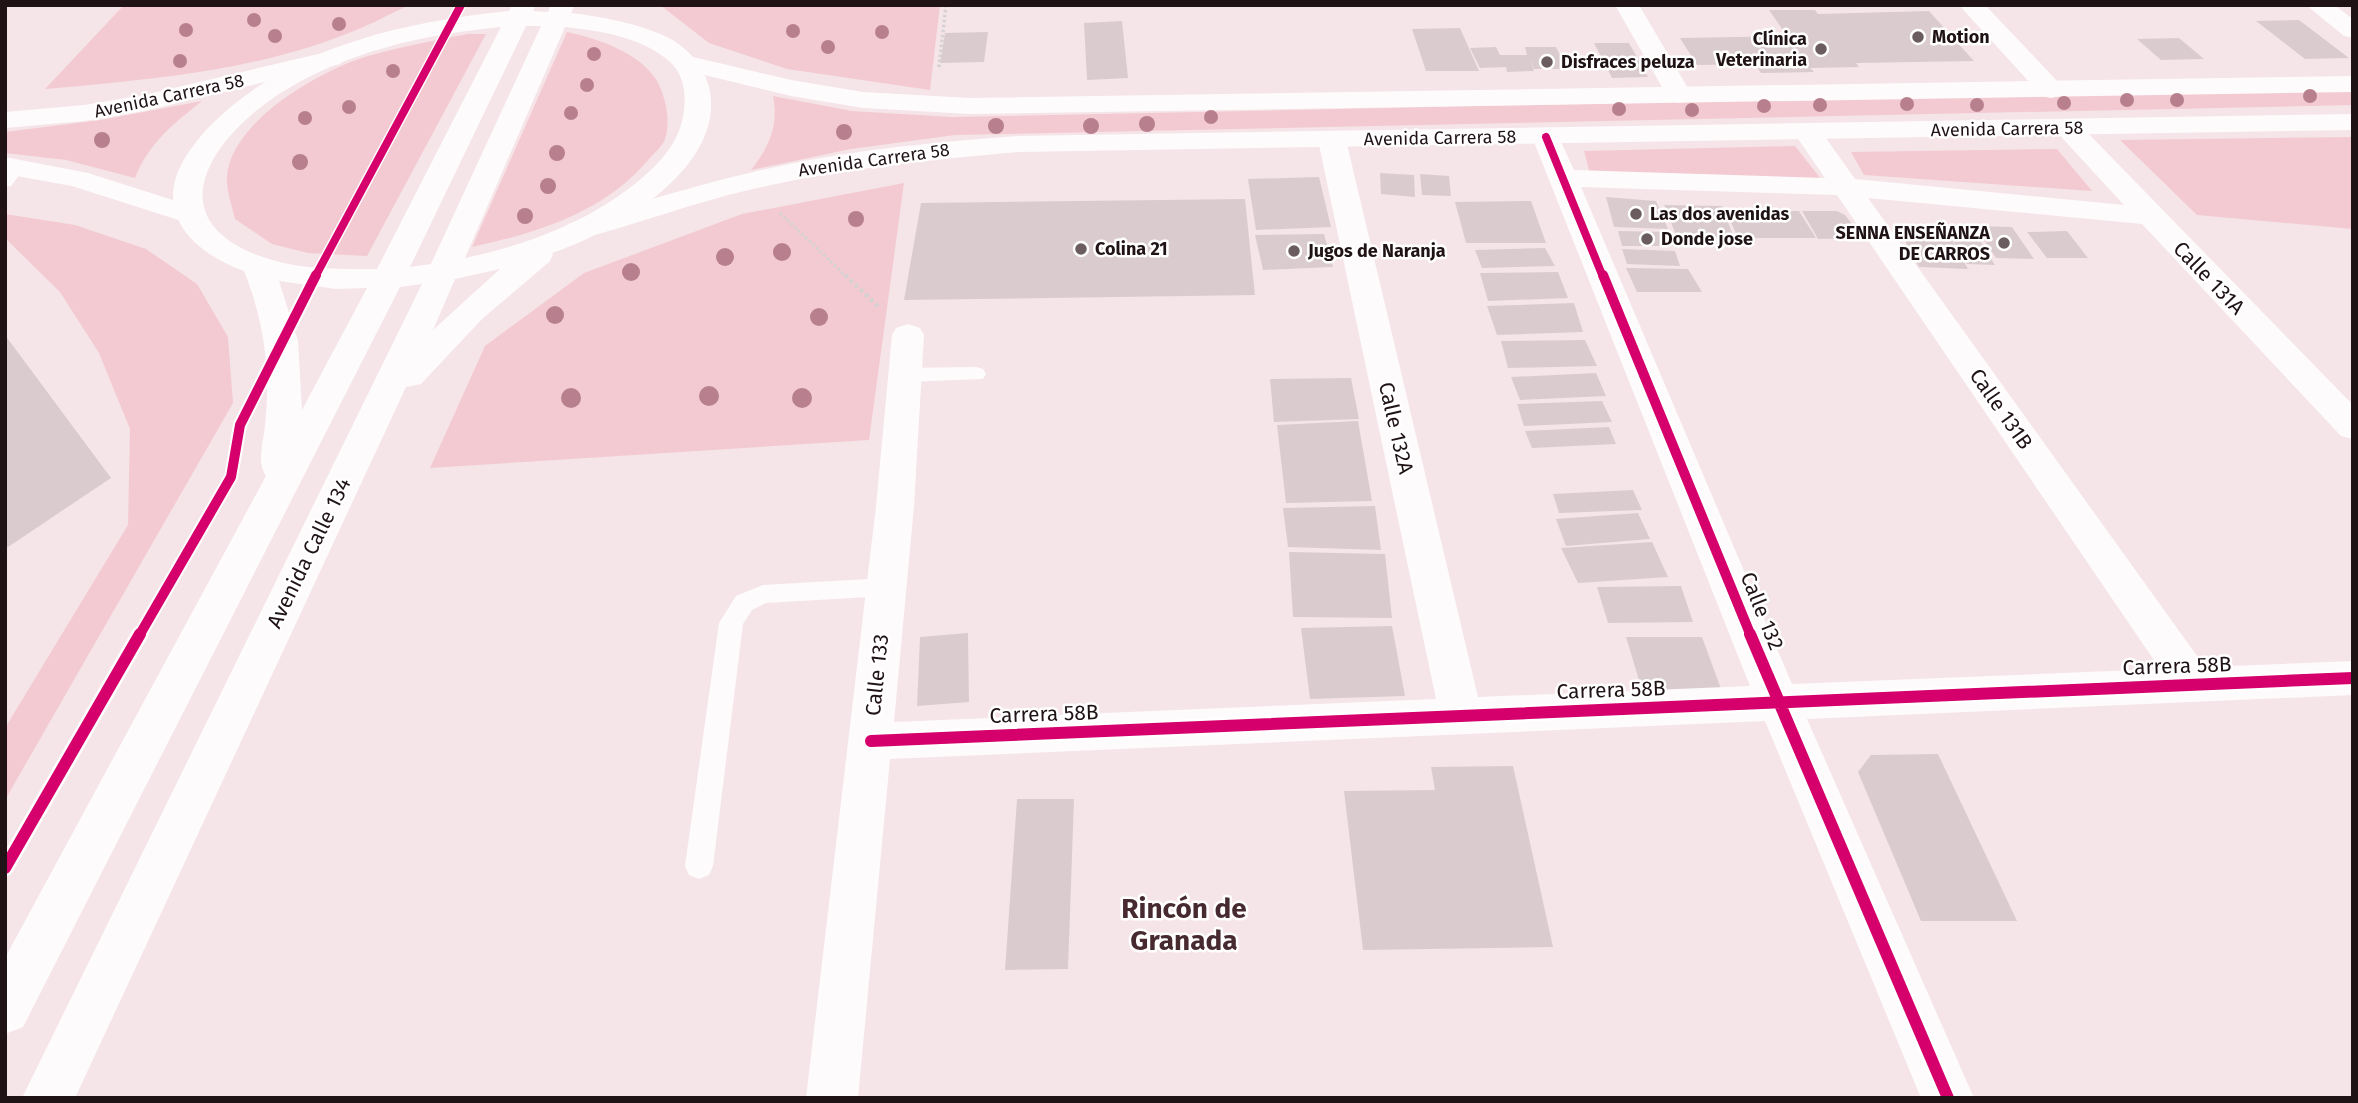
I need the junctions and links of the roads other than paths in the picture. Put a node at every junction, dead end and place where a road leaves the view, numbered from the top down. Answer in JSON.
{"nodes":[{"id":1,"x":448,"y":5,"type":"edge"},
{"id":2,"x":622,"y":5,"type":"edge"},
{"id":3,"x":1627,"y":5,"type":"edge"},
{"id":4,"x":1971,"y":5,"type":"edge"},
{"id":5,"x":2318,"y":5,"type":"edge"},
{"id":6,"x":520,"y":12,"type":"edge"},
{"id":7,"x":559,"y":12,"type":"edge"},
{"id":8,"x":2353,"y":32,"type":"edge"},
{"id":9,"x":646,"y":36,"type":"junction"},
{"id":10,"x":364,"y":46,"type":"junction"},
{"id":11,"x":331,"y":59,"type":"junction"},
{"id":12,"x":685,"y":62,"type":"junction"},
{"id":13,"x":2353,"y":84,"type":"edge"},
{"id":14,"x":2051,"y":90,"type":"junction"},
{"id":15,"x":1679,"y":94,"type":"junction"},
{"id":16,"x":5,"y":120,"type":"edge"},
{"id":17,"x":2353,"y":122,"type":"edge"},
{"id":18,"x":2067,"y":128,"type":"junction"},
{"id":19,"x":1808,"y":133,"type":"junction"},
{"id":20,"x":1546,"y":136,"type":"junction"},
{"id":21,"x":1332,"y":140,"type":"junction"},
{"id":22,"x":9,"y":171,"type":"edge"},
{"id":23,"x":1563,"y":178,"type":"junction"},
{"id":24,"x":1847,"y":187,"type":"junction"},
{"id":25,"x":191,"y":215,"type":"junction"},
{"id":26,"x":2150,"y":216,"type":"junction"},
{"id":27,"x":570,"y":234,"type":"junction"},
{"id":28,"x":258,"y":267,"type":"junction"},
{"id":29,"x":443,"y":273,"type":"junction"},
{"id":30,"x":388,"y":279,"type":"junction"},
{"id":31,"x":908,"y":335,"type":"road end"},
{"id":32,"x":975,"y":374,"type":"dead end"},
{"id":33,"x":905,"y":375,"type":"junction"},
{"id":34,"x":2353,"y":427,"type":"edge"},
{"id":35,"x":366,"y":434,"type":"junction"},
{"id":36,"x":272,"y":499,"type":"junction"},
{"id":37,"x":886,"y":587,"type":"junction"},
{"id":38,"x":2353,"y":678,"type":"edge"},
{"id":39,"x":2194,"y":684,"type":"junction"},
{"id":40,"x":1778,"y":702,"type":"junction"},
{"id":41,"x":1461,"y":715,"type":"junction"},
{"id":42,"x":871,"y":741,"type":"junction"},
{"id":43,"x":699,"y":866,"type":"dead end"},
{"id":44,"x":5,"y":1009,"type":"edge"},
{"id":45,"x":48,"y":1098,"type":"edge"},
{"id":46,"x":832,"y":1098,"type":"edge"},
{"id":47,"x":1948,"y":1098,"type":"edge"}],
"edges":[{"from":1,"to":10,"type":"main road"},
{"from":2,"to":9,"type":"main road"},
{"from":3,"to":15,"type":"main road"},
{"from":4,"to":14,"type":"main road"},
{"from":5,"to":8,"type":"main road"},
{"from":6,"to":7,"type":"main road"},
{"from":6,"to":10,"type":"main road"},
{"from":6,"to":30,"type":"main road"},
{"from":7,"to":9,"type":"main road"},
{"from":7,"to":29,"type":"main road","name":"Avenida Calle 134"},
{"from":9,"to":12,"type":"main road"},
{"from":10,"to":11,"type":"main road"},
{"from":11,"to":16,"type":"main road","name":"Avenida Carrera 58"},
{"from":11,"to":25,"type":"main road"},
{"from":12,"to":15,"type":"main road","name":"Avenida Carrera 58"},
{"from":12,"to":27,"type":"main road"},
{"from":13,"to":14,"type":"main road","name":"Avenida Carrera 58"},
{"from":14,"to":15,"type":"main road","name":"Avenida Carrera 58"},
{"from":17,"to":18,"type":"main road","name":"Avenida Carrera 58"},
{"from":18,"to":19,"type":"main road","name":"Avenida Carrera 58"},
{"from":18,"to":26,"type":"main road","name":"Calle 131A"},
{"from":19,"to":20,"type":"main road","name":"Avenida Carrera 58"},
{"from":19,"to":24,"type":"main road","name":"Calle 131B"},
{"from":20,"to":21,"type":"main road","name":"Avenida Carrera 58"},
{"from":20,"to":23,"type":"main road","name":"Calle 132"},
{"from":21,"to":27,"type":"main road","name":"Avenida Carrera 58"},
{"from":21,"to":41,"type":"main road","name":"Calle 132A"},
{"from":22,"to":25,"type":"main road"},
{"from":23,"to":24,"type":"main road"},
{"from":23,"to":40,"type":"main road","name":"Calle 132"},
{"from":24,"to":26,"type":"main road"},
{"from":24,"to":39,"type":"main road","name":"Calle 131B"},
{"from":25,"to":28,"type":"main road"},
{"from":26,"to":34,"type":"main road","name":"Calle 131A"},
{"from":27,"to":29,"type":"main road"},
{"from":27,"to":35,"type":"main road"},
{"from":28,"to":30,"type":"main road"},
{"from":28,"to":36,"type":"main road"},
{"from":29,"to":30,"type":"main road"},
{"from":29,"to":35,"type":"main road","name":"Avenida Calle 134"},
{"from":30,"to":36,"type":"main road"},
{"from":31,"to":33,"type":"main road","name":"Calle 133"},
{"from":32,"to":33,"type":"lane"},
{"from":33,"to":37,"type":"main road","name":"Calle 133"},
{"from":35,"to":45,"type":"main road","name":"Avenida Calle 134"},
{"from":36,"to":44,"type":"main road"},
{"from":37,"to":42,"type":"main road","name":"Calle 133"},
{"from":37,"to":43,"type":"lane"},
{"from":38,"to":39,"type":"main road","name":"Carrera 58B"},
{"from":39,"to":40,"type":"main road","name":"Carrera 58B"},
{"from":40,"to":41,"type":"main road","name":"Carrera 58B"},
{"from":40,"to":47,"type":"main road","name":"Calle 132"},
{"from":41,"to":42,"type":"main road","name":"Carrera 58B"},
{"from":42,"to":46,"type":"main road","name":"Calle 133"}]}
